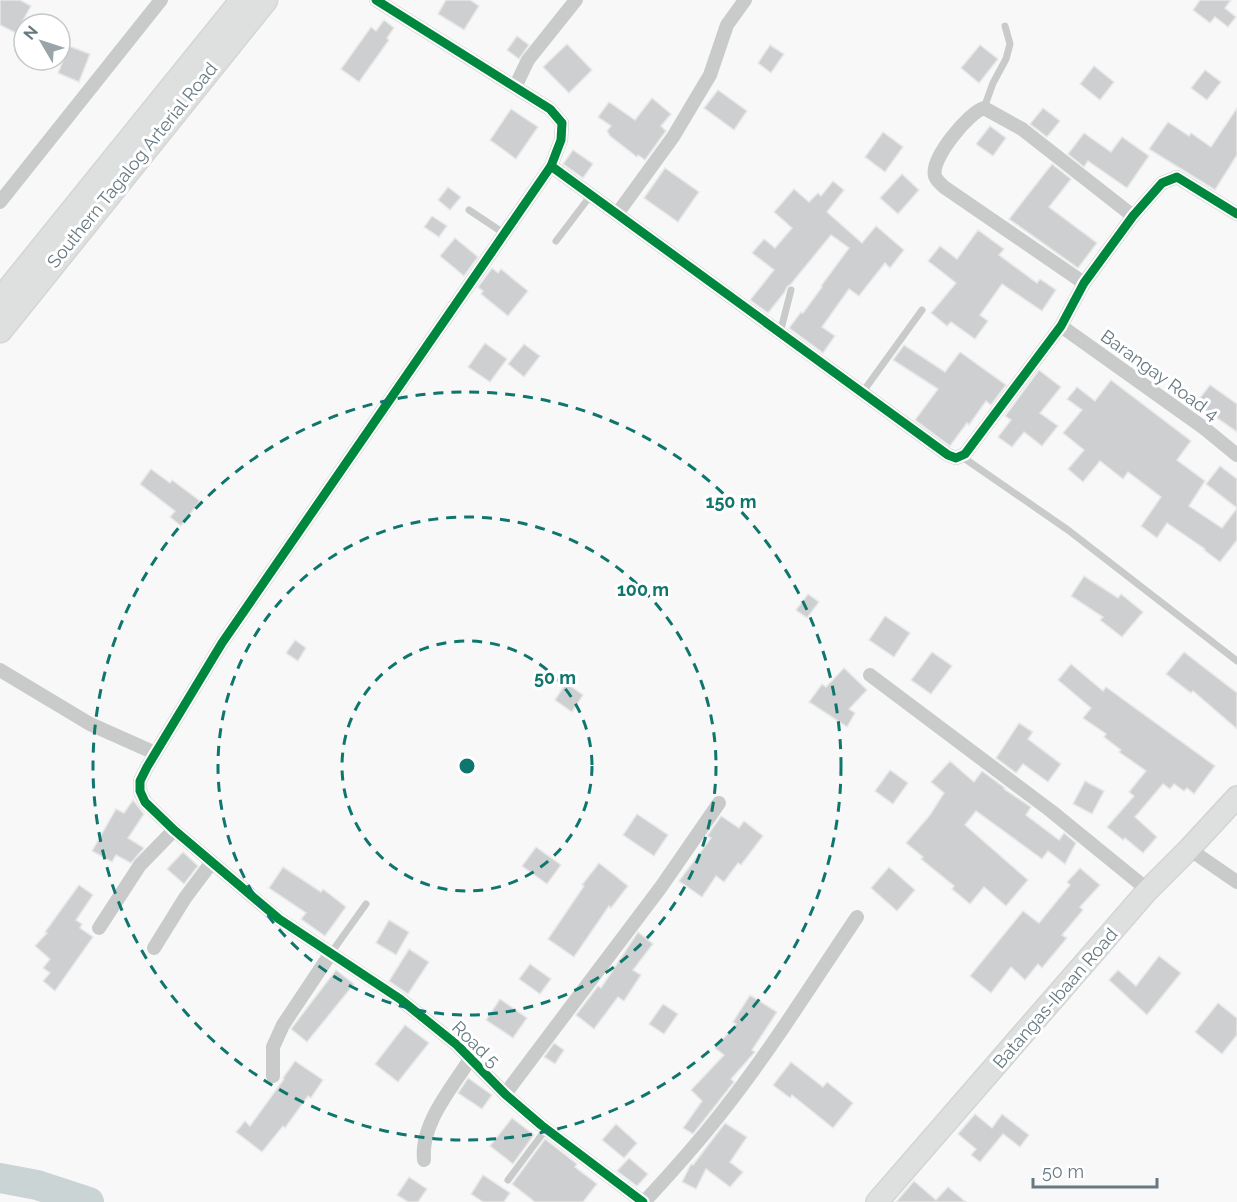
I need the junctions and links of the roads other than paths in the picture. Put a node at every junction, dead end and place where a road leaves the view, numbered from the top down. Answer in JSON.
{"nodes":[{"id":1,"x":161,"y":0,"type":"edge"},
{"id":2,"x":243,"y":0,"type":"edge"},
{"id":3,"x":265,"y":0,"type":"edge"},
{"id":4,"x":376,"y":0,"type":"edge"},
{"id":5,"x":576,"y":0,"type":"edge"},
{"id":6,"x":745,"y":0,"type":"edge"},
{"id":7,"x":1005,"y":27,"type":"dead end"},
{"id":8,"x":515,"y":87,"type":"junction"},
{"id":9,"x":984,"y":108,"type":"junction"},
{"id":10,"x":551,"y":166,"type":"junction"},
{"id":11,"x":591,"y":195,"type":"junction"},
{"id":12,"x":0,"y":202,"type":"edge"},
{"id":13,"x":470,"y":210,"type":"dead end"},
{"id":14,"x":617,"y":214,"type":"junction"},
{"id":15,"x":1237,"y":214,"type":"edge"},
{"id":16,"x":1133,"y":216,"type":"junction"},
{"id":17,"x":505,"y":234,"type":"junction"},
{"id":18,"x":556,"y":241,"type":"dead end"},
{"id":19,"x":1084,"y":283,"type":"junction"},
{"id":20,"x":791,"y":290,"type":"dead end"},
{"id":21,"x":0,"y":301,"type":"edge"},
{"id":22,"x":922,"y":310,"type":"dead end"},
{"id":23,"x":1061,"y":326,"type":"junction"},
{"id":24,"x":0,"y":330,"type":"edge"},
{"id":25,"x":780,"y":333,"type":"junction"},
{"id":26,"x":862,"y":393,"type":"junction"},
{"id":27,"x":1237,"y":455,"type":"edge"},
{"id":28,"x":961,"y":456,"type":"junction"},
{"id":29,"x":1237,"y":661,"type":"edge"},
{"id":30,"x":0,"y":670,"type":"edge"},
{"id":31,"x":870,"y":675,"type":"dead end"},
{"id":32,"x":155,"y":753,"type":"junction"},
{"id":33,"x":1237,"y":797,"type":"edge"},
{"id":34,"x":719,"y":802,"type":"dead end"},
{"id":35,"x":174,"y":830,"type":"junction"},
{"id":36,"x":1190,"y":849,"type":"junction"},
{"id":37,"x":212,"y":862,"type":"junction"},
{"id":38,"x":1237,"y":882,"type":"edge"},
{"id":39,"x":1148,"y":890,"type":"junction"},
{"id":40,"x":366,"y":904,"type":"dead end"},
{"id":41,"x":857,"y":917,"type":"dead end"},
{"id":42,"x":99,"y":928,"type":"dead end"},
{"id":43,"x":154,"y":948,"type":"dead end"},
{"id":44,"x":331,"y":953,"type":"junction"},
{"id":45,"x":470,"y":1059,"type":"junction"},
{"id":46,"x":273,"y":1076,"type":"dead end"},
{"id":47,"x":505,"y":1094,"type":"junction"},
{"id":48,"x":546,"y":1129,"type":"junction"},
{"id":49,"x":424,"y":1160,"type":"dead end"},
{"id":50,"x":507,"y":1180,"type":"dead end"},
{"id":51,"x":644,"y":1202,"type":"edge"},
{"id":52,"x":877,"y":1202,"type":"edge"}],
"edges":[{"from":1,"to":12,"type":"street"},
{"from":2,"to":21,"type":"highway","name":"Southern Tagalog Arterial Road"},
{"from":3,"to":24,"type":"highway","name":"Southern Tagalog Arterial Road"},
{"from":4,"to":8,"type":"street"},
{"from":5,"to":8,"type":"street"},
{"from":6,"to":14,"type":"street"},
{"from":7,"to":9,"type":"lane"},
{"from":8,"to":10,"type":"street"},
{"from":9,"to":16,"type":"street"},
{"from":9,"to":19,"type":"street"},
{"from":10,"to":11,"type":"street"},
{"from":10,"to":17,"type":"street"},
{"from":11,"to":14,"type":"street"},
{"from":11,"to":18,"type":"lane"},
{"from":13,"to":17,"type":"lane"},
{"from":14,"to":25,"type":"street"},
{"from":15,"to":16,"type":"street"},
{"from":16,"to":19,"type":"street"},
{"from":17,"to":32,"type":"street"},
{"from":19,"to":23,"type":"street"},
{"from":20,"to":25,"type":"lane"},
{"from":22,"to":26,"type":"lane"},
{"from":23,"to":27,"type":"street","name":"Barangay Road 4"},
{"from":23,"to":28,"type":"street"},
{"from":25,"to":26,"type":"street"},
{"from":26,"to":28,"type":"street"},
{"from":28,"to":29,"type":"lane"},
{"from":30,"to":32,"type":"street"},
{"from":31,"to":39,"type":"street"},
{"from":32,"to":35,"type":"street","name":"Road 5"},
{"from":33,"to":36,"type":"main road","name":"Batangas-Ibaan Road"},
{"from":34,"to":47,"type":"street"},
{"from":35,"to":37,"type":"street","name":"Road 5"},
{"from":35,"to":42,"type":"street"},
{"from":36,"to":38,"type":"street"},
{"from":36,"to":39,"type":"main road","name":"Batangas-Ibaan Road"},
{"from":37,"to":43,"type":"street"},
{"from":37,"to":44,"type":"street","name":"Road 5"},
{"from":39,"to":52,"type":"main road","name":"Batangas-Ibaan Road"},
{"from":40,"to":44,"type":"lane"},
{"from":41,"to":51,"type":"street"},
{"from":44,"to":45,"type":"street","name":"Road 5"},
{"from":44,"to":46,"type":"street"},
{"from":45,"to":47,"type":"street","name":"Road 5"},
{"from":45,"to":49,"type":"street"},
{"from":47,"to":48,"type":"street","name":"Road 5"},
{"from":48,"to":50,"type":"lane"},
{"from":48,"to":51,"type":"street","name":"Road 5"}]}
